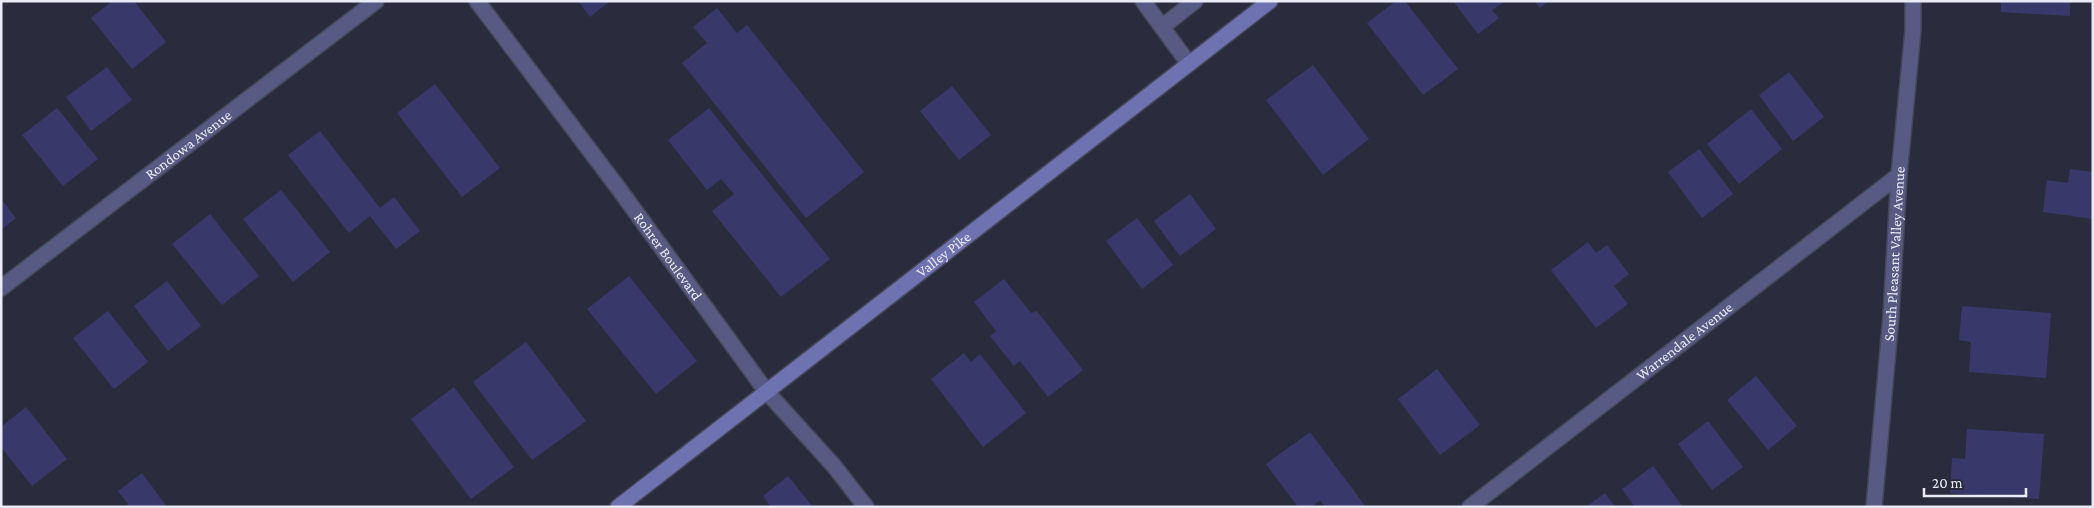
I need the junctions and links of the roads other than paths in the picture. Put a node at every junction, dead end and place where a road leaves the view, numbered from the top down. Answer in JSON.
{"nodes":[{"id":1,"x":376,"y":1,"type":"edge"},
{"id":2,"x":477,"y":1,"type":"edge"},
{"id":3,"x":1143,"y":1,"type":"edge"},
{"id":4,"x":1195,"y":1,"type":"edge"},
{"id":5,"x":1270,"y":1,"type":"edge"},
{"id":6,"x":1913,"y":1,"type":"edge"},
{"id":7,"x":1162,"y":27,"type":"junction"},
{"id":8,"x":1189,"y":64,"type":"junction"},
{"id":9,"x":1899,"y":175,"type":"junction"},
{"id":10,"x":1,"y":288,"type":"edge"},
{"id":11,"x":766,"y":391,"type":"junction"},
{"id":12,"x":618,"y":507,"type":"edge"},
{"id":13,"x":866,"y":507,"type":"edge"},
{"id":14,"x":1470,"y":507,"type":"edge"},
{"id":15,"x":1874,"y":507,"type":"edge"}],
"edges":[{"from":1,"to":10,"type":"street","name":"Rondowa Avenue"},
{"from":2,"to":11,"type":"street","name":"Rohrer Boulevard"},
{"from":3,"to":7,"type":"street"},
{"from":4,"to":7,"type":"street"},
{"from":5,"to":8,"type":"street","name":"Valley Pike"},
{"from":6,"to":9,"type":"street","name":"South Pleasant Valley Avenue"},
{"from":7,"to":8,"type":"street"},
{"from":8,"to":11,"type":"street","name":"Valley Pike"},
{"from":9,"to":14,"type":"street","name":"Warrendale Avenue"},
{"from":9,"to":15,"type":"street","name":"South Pleasant Valley Avenue"},
{"from":11,"to":12,"type":"street","name":"Valley Pike"},
{"from":11,"to":13,"type":"street","name":"Rohrer Boulevard"}]}
